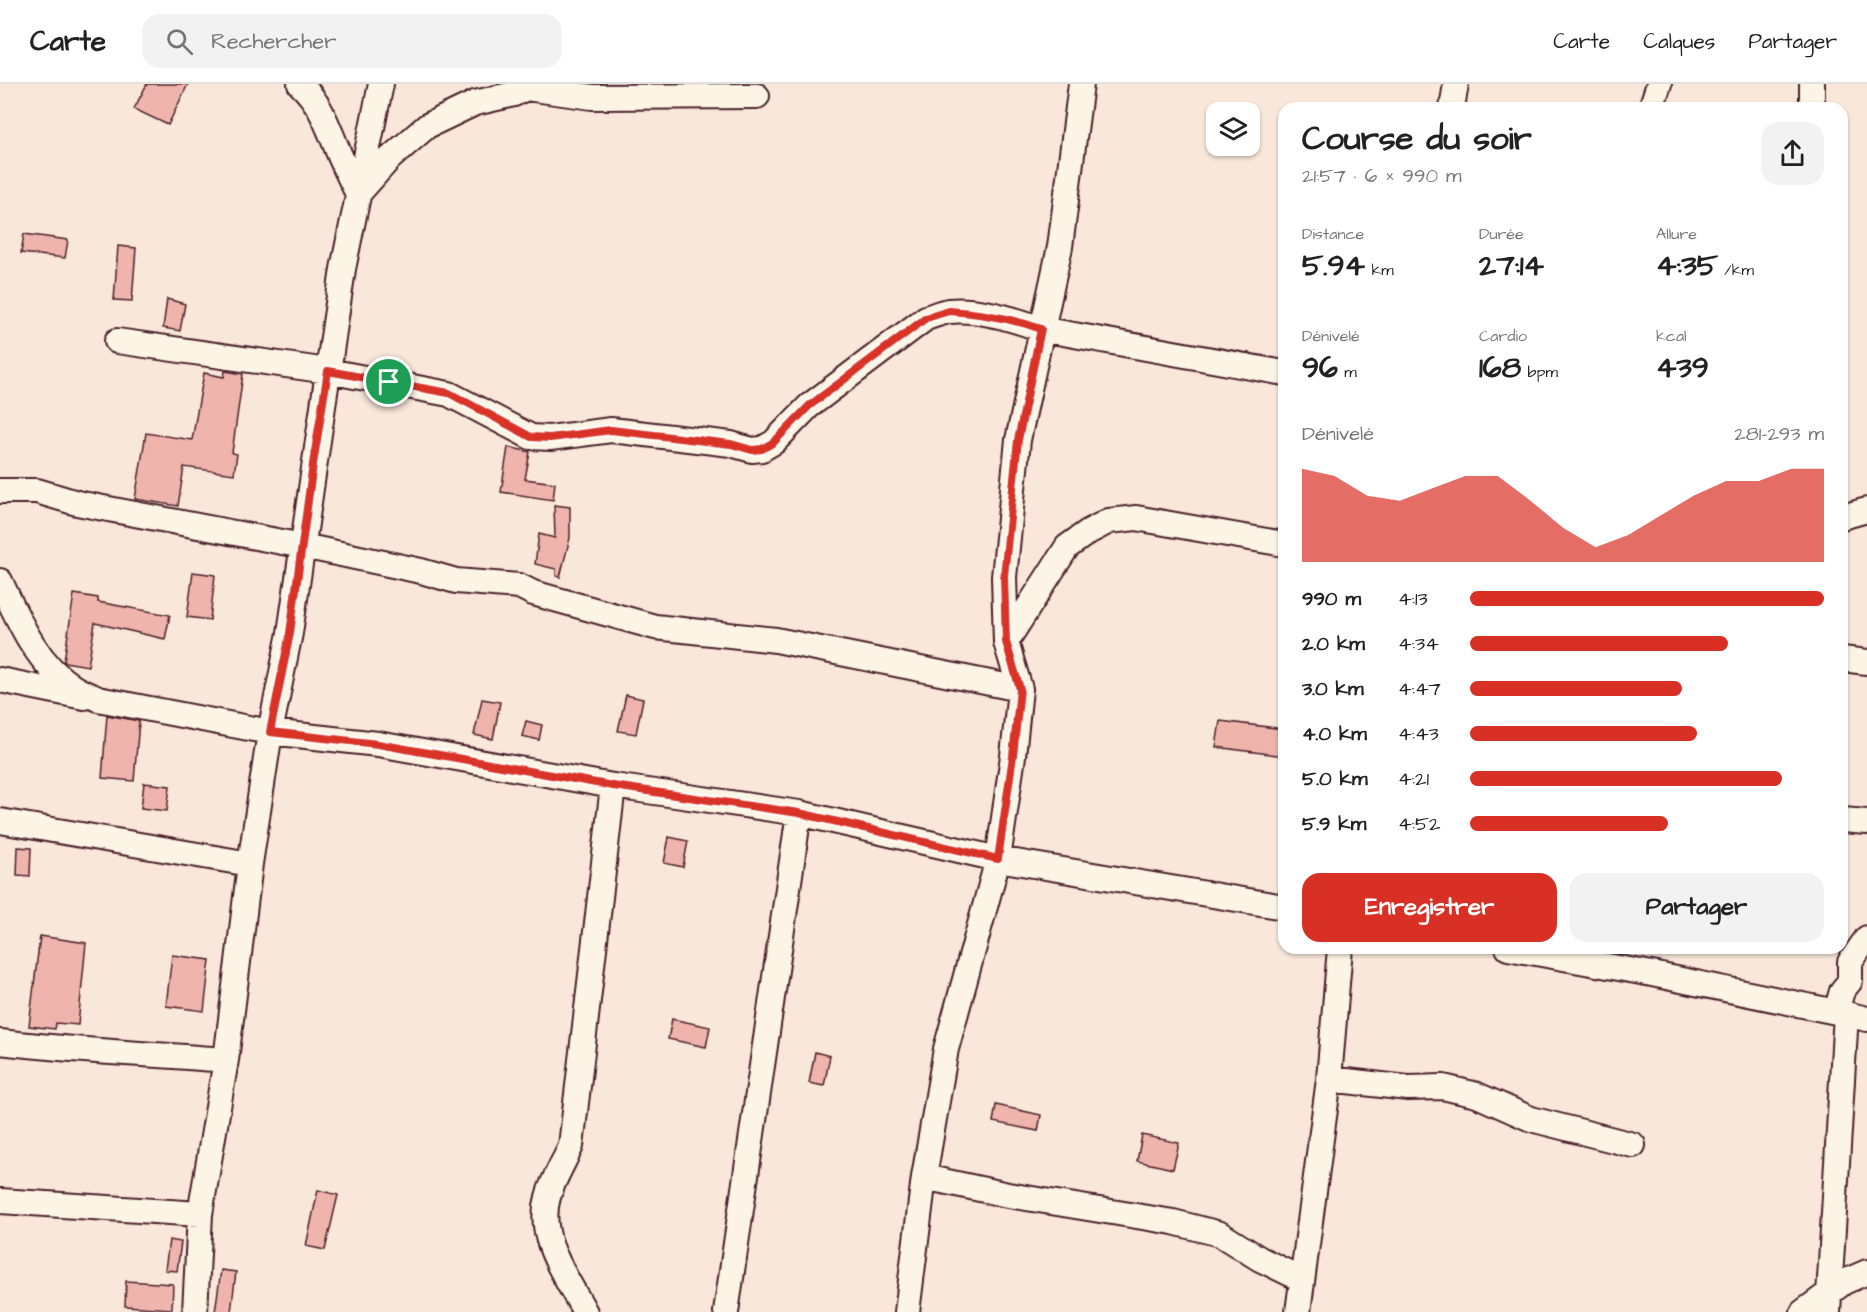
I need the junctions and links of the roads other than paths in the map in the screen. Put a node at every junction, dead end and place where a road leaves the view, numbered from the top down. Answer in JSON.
{"nodes":[{"id":1,"x":300,"y":84,"type":"edge"},
{"id":2,"x":381,"y":84,"type":"edge"},
{"id":3,"x":1081,"y":84,"type":"edge"},
{"id":4,"x":1456,"y":84,"type":"edge"},
{"id":5,"x":1659,"y":84,"type":"edge"},
{"id":6,"x":1812,"y":84,"type":"edge"},
{"id":7,"x":526,"y":86,"type":"edge"},
{"id":8,"x":757,"y":96,"type":"dead end"},
{"id":9,"x":1453,"y":102,"type":"edge"},
{"id":10,"x":1653,"y":102,"type":"edge"},
{"id":11,"x":1812,"y":102,"type":"edge"},
{"id":12,"x":358,"y":194,"type":"junction"},
{"id":13,"x":1041,"y":329,"type":"junction"},
{"id":14,"x":117,"y":341,"type":"dead end"},
{"id":15,"x":328,"y":371,"type":"junction"},
{"id":16,"x":1278,"y":372,"type":"edge"},
{"id":17,"x":0,"y":491,"type":"edge"},
{"id":18,"x":1867,"y":510,"type":"edge"},
{"id":19,"x":1848,"y":515,"type":"edge"},
{"id":20,"x":1278,"y":543,"type":"edge"},
{"id":21,"x":303,"y":546,"type":"junction"},
{"id":22,"x":0,"y":581,"type":"edge"},
{"id":23,"x":1006,"y":642,"type":"junction"},
{"id":24,"x":1848,"y":660,"type":"edge"},
{"id":25,"x":1867,"y":662,"type":"edge"},
{"id":26,"x":0,"y":680,"type":"edge"},
{"id":27,"x":1020,"y":689,"type":"junction"},
{"id":28,"x":98,"y":699,"type":"junction"},
{"id":29,"x":270,"y":732,"type":"junction"},
{"id":30,"x":613,"y":786,"type":"junction"},
{"id":31,"x":799,"y":813,"type":"junction"},
{"id":32,"x":1848,"y":820,"type":"edge"},
{"id":33,"x":0,"y":821,"type":"edge"},
{"id":34,"x":1867,"y":822,"type":"edge"},
{"id":35,"x":998,"y":859,"type":"junction"},
{"id":36,"x":250,"y":864,"type":"junction"},
{"id":37,"x":1278,"y":906,"type":"edge"},
{"id":38,"x":1867,"y":938,"type":"edge"},
{"id":39,"x":1339,"y":954,"type":"edge"},
{"id":40,"x":1541,"y":954,"type":"edge"},
{"id":41,"x":1850,"y":1015,"type":"edge"},
{"id":42,"x":0,"y":1042,"type":"edge"},
{"id":43,"x":226,"y":1060,"type":"junction"},
{"id":44,"x":1329,"y":1079,"type":"junction"},
{"id":45,"x":1633,"y":1145,"type":"dead end"},
{"id":46,"x":924,"y":1177,"type":"junction"},
{"id":47,"x":0,"y":1200,"type":"edge"},
{"id":48,"x":200,"y":1214,"type":"junction"},
{"id":49,"x":1867,"y":1272,"type":"edge"},
{"id":50,"x":1301,"y":1279,"type":"junction"},
{"id":51,"x":1828,"y":1304,"type":"edge"},
{"id":52,"x":195,"y":1312,"type":"edge"},
{"id":53,"x":585,"y":1312,"type":"edge"},
{"id":54,"x":726,"y":1312,"type":"edge"},
{"id":55,"x":907,"y":1312,"type":"edge"},
{"id":56,"x":1298,"y":1312,"type":"edge"},
{"id":57,"x":1803,"y":1312,"type":"edge"}],
"edges":[{"from":1,"to":12,"type":"street"},
{"from":2,"to":12,"type":"street"},
{"from":3,"to":13,"type":"street"},
{"from":4,"to":9,"type":"street"},
{"from":5,"to":10,"type":"street"},
{"from":6,"to":11,"type":"street"},
{"from":7,"to":8,"type":"street"},
{"from":7,"to":12,"type":"street"},
{"from":12,"to":15,"type":"street"},
{"from":13,"to":15,"type":"street"},
{"from":13,"to":16,"type":"street"},
{"from":13,"to":23,"type":"street"},
{"from":14,"to":15,"type":"street"},
{"from":15,"to":21,"type":"street"},
{"from":17,"to":21,"type":"street"},
{"from":18,"to":19,"type":"street"},
{"from":20,"to":23,"type":"street"},
{"from":21,"to":27,"type":"street"},
{"from":21,"to":29,"type":"street"},
{"from":22,"to":28,"type":"street"},
{"from":23,"to":27,"type":"street"},
{"from":24,"to":25,"type":"street"},
{"from":26,"to":28,"type":"street"},
{"from":27,"to":35,"type":"street"},
{"from":28,"to":29,"type":"street"},
{"from":29,"to":30,"type":"street"},
{"from":29,"to":36,"type":"street"},
{"from":30,"to":31,"type":"street"},
{"from":30,"to":53,"type":"street"},
{"from":31,"to":35,"type":"street"},
{"from":31,"to":54,"type":"street"},
{"from":32,"to":34,"type":"street"},
{"from":33,"to":36,"type":"street"},
{"from":35,"to":37,"type":"street"},
{"from":35,"to":46,"type":"street"},
{"from":36,"to":43,"type":"street"},
{"from":38,"to":41,"type":"street"},
{"from":39,"to":44,"type":"street"},
{"from":40,"to":41,"type":"street"},
{"from":41,"to":51,"type":"street"},
{"from":42,"to":43,"type":"street"},
{"from":43,"to":48,"type":"street"},
{"from":44,"to":45,"type":"street"},
{"from":44,"to":50,"type":"street"},
{"from":46,"to":50,"type":"street"},
{"from":46,"to":55,"type":"street"},
{"from":47,"to":48,"type":"street"},
{"from":48,"to":52,"type":"street"},
{"from":49,"to":51,"type":"street"},
{"from":50,"to":56,"type":"street"},
{"from":51,"to":57,"type":"street"}]}
